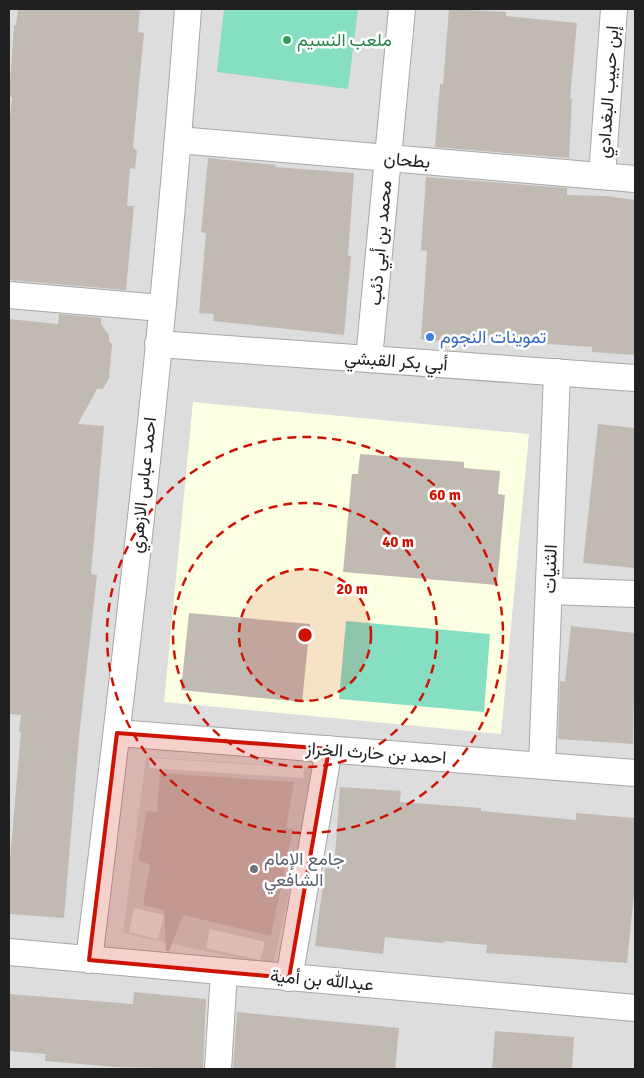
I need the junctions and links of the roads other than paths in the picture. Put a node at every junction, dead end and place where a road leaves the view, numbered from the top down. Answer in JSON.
{"nodes":[{"id":1,"x":188,"y":9,"type":"edge"},
{"id":2,"x":402,"y":9,"type":"edge"},
{"id":3,"x":614,"y":9,"type":"edge"},
{"id":4,"x":178,"y":140,"type":"junction"},
{"id":5,"x":388,"y":158,"type":"junction"},
{"id":6,"x":602,"y":176,"type":"junction"},
{"id":7,"x":635,"y":179,"type":"edge"},
{"id":8,"x":9,"y":295,"type":"edge"},
{"id":9,"x":161,"y":308,"type":"junction"},
{"id":10,"x":158,"y":344,"type":"junction"},
{"id":11,"x":369,"y":358,"type":"junction"},
{"id":12,"x":557,"y":372,"type":"junction"},
{"id":13,"x":635,"y":378,"type":"edge"},
{"id":14,"x":549,"y":591,"type":"junction"},
{"id":15,"x":635,"y":594,"type":"edge"},
{"id":16,"x":117,"y":733,"type":"junction"},
{"id":17,"x":329,"y":749,"type":"junction"},
{"id":18,"x":542,"y":766,"type":"junction"},
{"id":19,"x":635,"y":773,"type":"edge"},
{"id":20,"x":9,"y":952,"type":"edge"},
{"id":21,"x":89,"y":960,"type":"junction"},
{"id":22,"x":224,"y":972,"type":"junction"},
{"id":23,"x":289,"y":978,"type":"junction"},
{"id":24,"x":635,"y":1008,"type":"edge"},
{"id":25,"x":218,"y":1069,"type":"edge"}],
"edges":[{"from":1,"to":4,"type":"street","name":"احمد عباس الازهري"},
{"from":2,"to":5,"type":"street","name":"محمد بن أبي ذئب"},
{"from":3,"to":6,"type":"street","name":"إبن حبيب البغدادي"},
{"from":4,"to":5,"type":"street","name":"بطحان"},
{"from":4,"to":9,"type":"street","name":"احمد عباس الازهري"},
{"from":5,"to":6,"type":"street","name":"بطحان"},
{"from":5,"to":11,"type":"street","name":"محمد بن أبي ذئب"},
{"from":6,"to":7,"type":"street","name":"بطحان"},
{"from":8,"to":9,"type":"street"},
{"from":9,"to":10,"type":"street","name":"احمد عباس الازهري"},
{"from":10,"to":11,"type":"street","name":"أبي بكر القبشي"},
{"from":10,"to":16,"type":"street","name":"احمد عباس الازهري"},
{"from":11,"to":12,"type":"street","name":"أبي بكر القبشي"},
{"from":12,"to":13,"type":"street","name":"أبي بكر القبشي"},
{"from":12,"to":14,"type":"street","name":"الثنيات"},
{"from":14,"to":15,"type":"street"},
{"from":14,"to":18,"type":"street","name":"الثنيات"},
{"from":16,"to":17,"type":"street","name":"احمد بن حارث الخراز"},
{"from":16,"to":21,"type":"street","name":"احمد عباس الازهري"},
{"from":17,"to":18,"type":"street","name":"احمد بن حارث الخراز"},
{"from":17,"to":23,"type":"street"},
{"from":18,"to":19,"type":"street","name":"احمد بن حارث الخراز"},
{"from":20,"to":21,"type":"street","name":"عبدالله بن أمية"},
{"from":21,"to":22,"type":"street","name":"عبدالله بن أمية"},
{"from":22,"to":23,"type":"street","name":"عبدالله بن أمية"},
{"from":22,"to":25,"type":"street"},
{"from":23,"to":24,"type":"street","name":"عبدالله بن أمية"}]}
